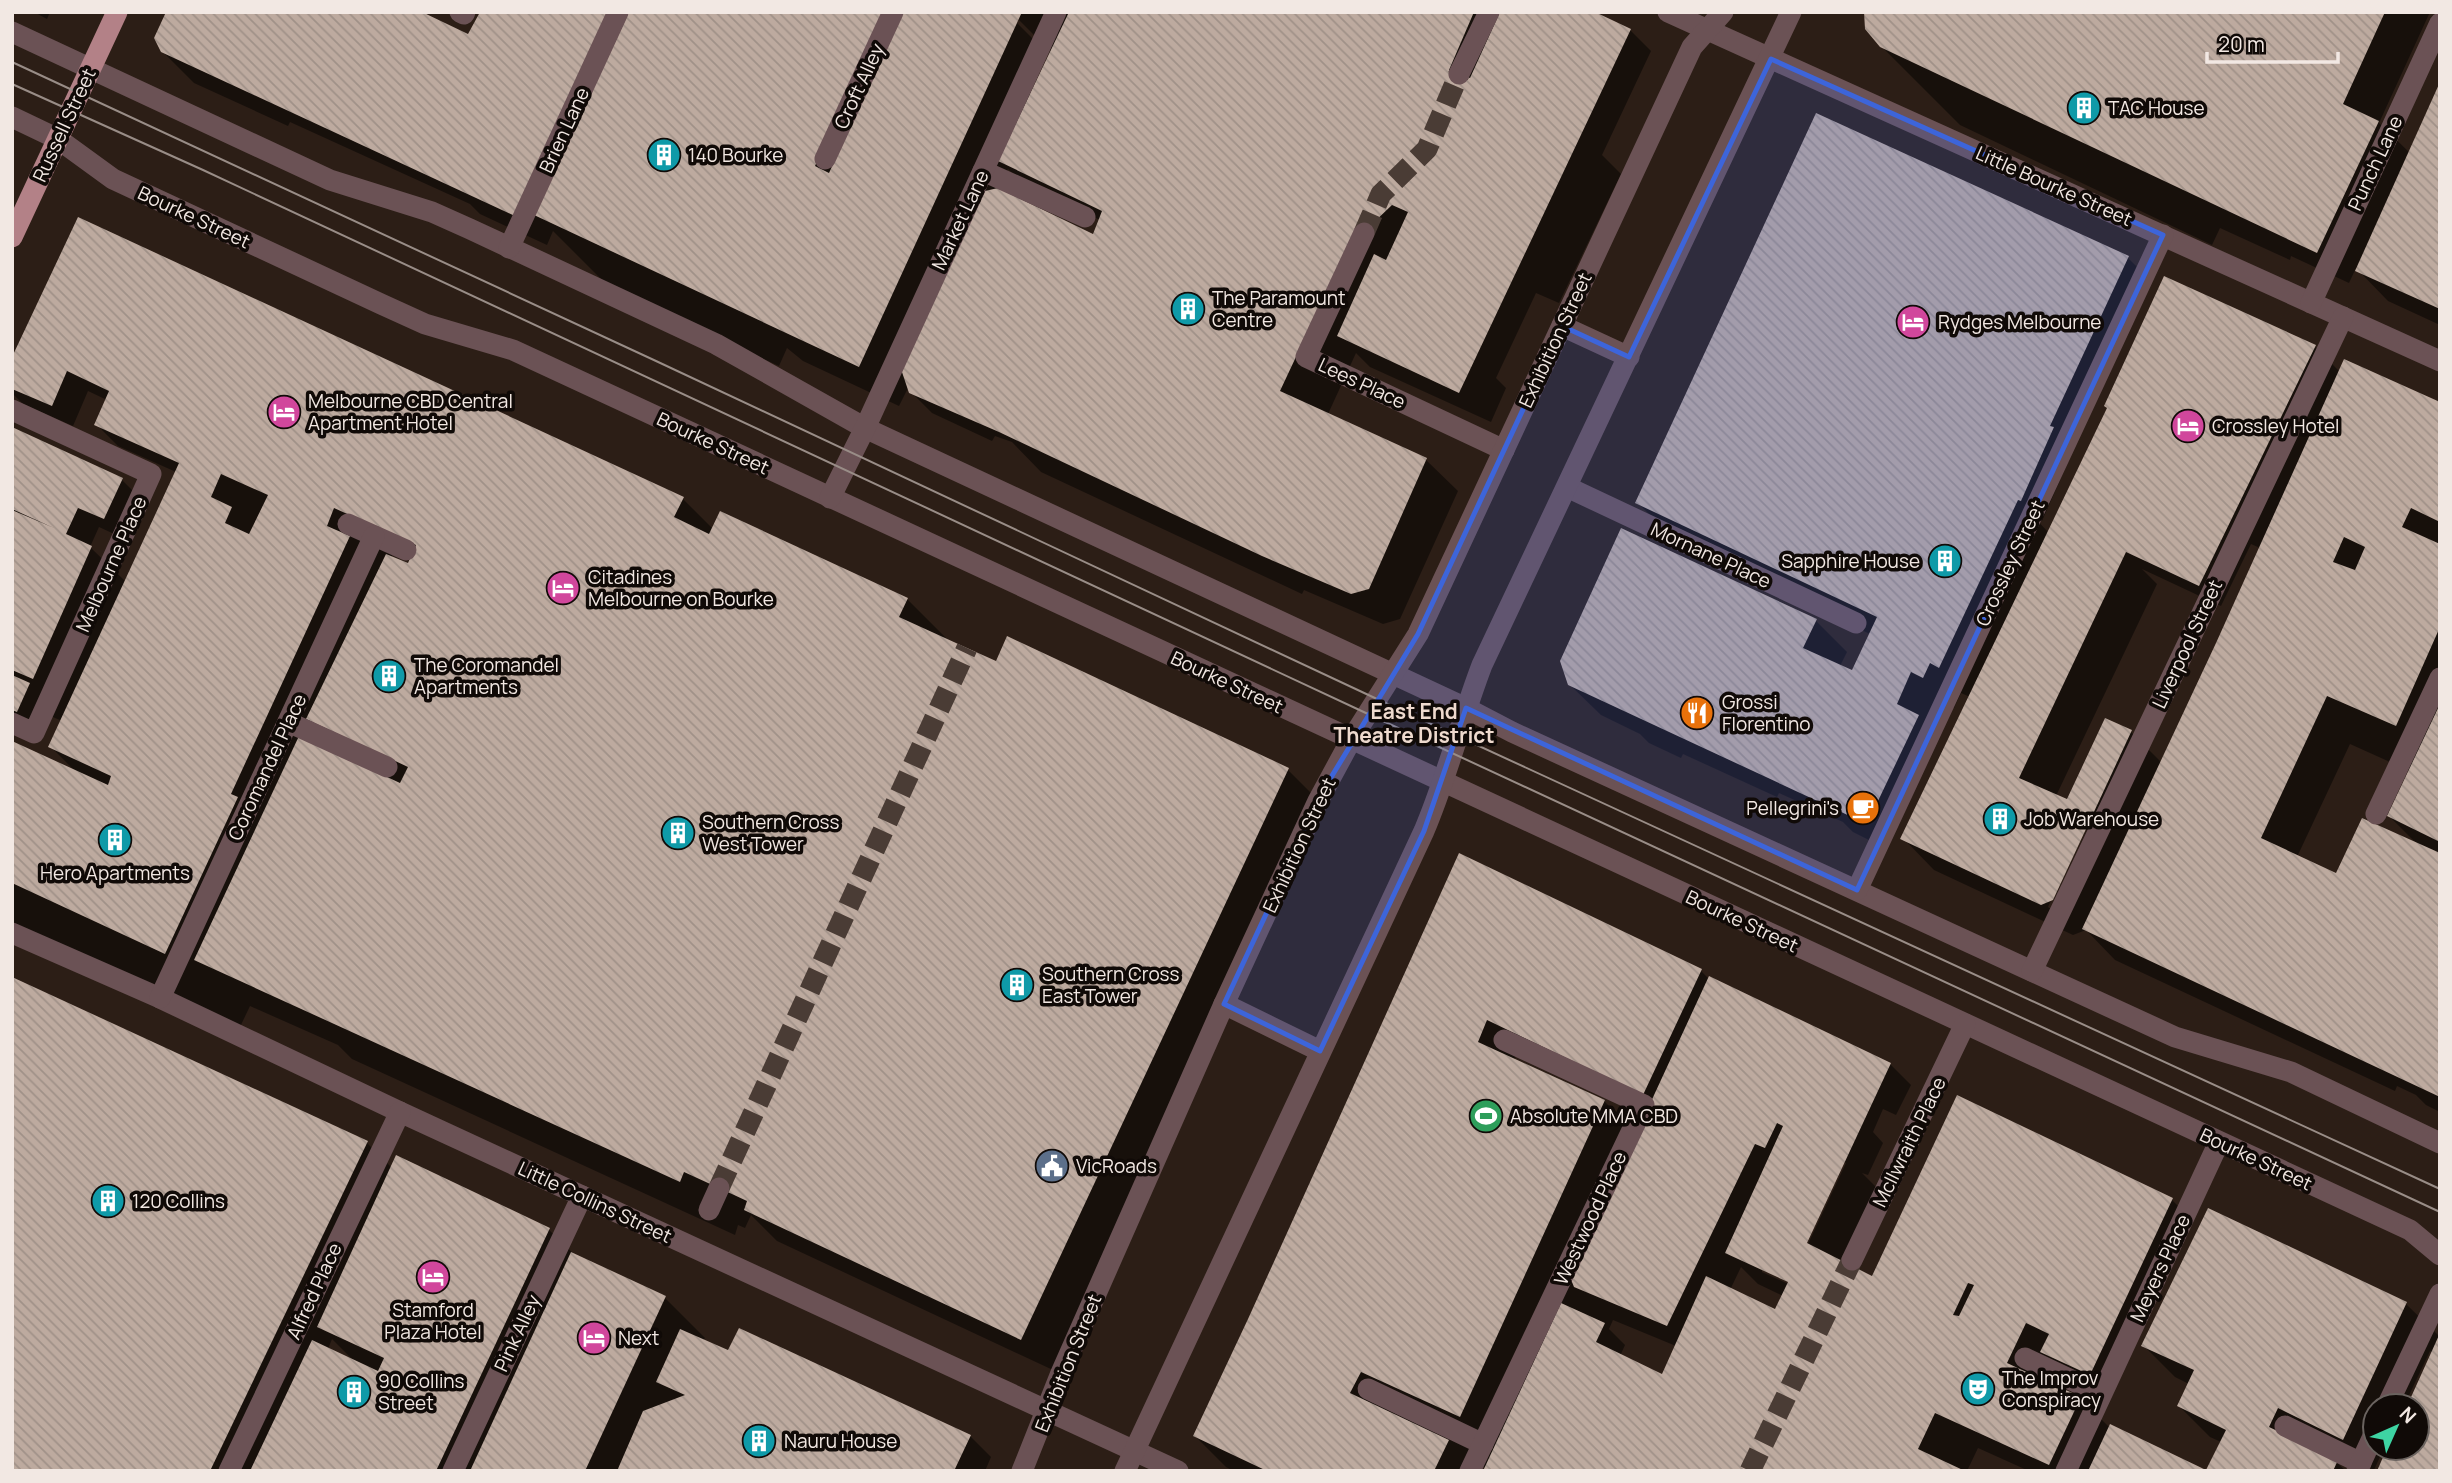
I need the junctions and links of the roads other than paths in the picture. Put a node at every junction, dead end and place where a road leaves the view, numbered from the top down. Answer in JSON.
{"nodes":[{"id":1,"x":117,"y":12,"type":"edge"},
{"id":2,"x":618,"y":12,"type":"edge"},
{"id":3,"x":893,"y":12,"type":"edge"},
{"id":4,"x":1056,"y":12,"type":"edge"},
{"id":5,"x":1489,"y":12,"type":"edge"},
{"id":6,"x":1668,"y":12,"type":"edge"},
{"id":7,"x":1723,"y":12,"type":"edge"},
{"id":8,"x":1791,"y":12,"type":"edge"},
{"id":9,"x":2440,"y":23,"type":"edge"},
{"id":10,"x":1707,"y":30,"type":"junction"},
{"id":11,"x":12,"y":32,"type":"edge"},
{"id":12,"x":1771,"y":58,"type":"junction"},
{"id":13,"x":90,"y":68,"type":"junction"},
{"id":14,"x":1459,"y":74,"type":"tunnel mouth"},
{"id":15,"x":12,"y":117,"type":"edge"},
{"id":16,"x":58,"y":139,"type":"junction"},
{"id":17,"x":825,"y":159,"type":"dead end"},
{"id":18,"x":983,"y":171,"type":"junction"},
{"id":19,"x":1085,"y":217,"type":"dead end"},
{"id":20,"x":1364,"y":233,"type":"tunnel mouth"},
{"id":21,"x":2163,"y":235,"type":"junction"},
{"id":22,"x":12,"y":237,"type":"edge"},
{"id":23,"x":509,"y":248,"type":"junction"},
{"id":24,"x":2311,"y":303,"type":"junction"},
{"id":25,"x":2343,"y":317,"type":"junction"},
{"id":26,"x":1562,"y":326,"type":"junction"},
{"id":27,"x":1629,"y":357,"type":"junction"},
{"id":28,"x":2440,"y":361,"type":"edge"},
{"id":29,"x":12,"y":410,"type":"edge"},
{"id":30,"x":865,"y":428,"type":"junction"},
{"id":31,"x":1504,"y":450,"type":"junction"},
{"id":32,"x":1567,"y":487,"type":"junction"},
{"id":33,"x":830,"y":498,"type":"junction"},
{"id":34,"x":348,"y":524,"type":"dead end"},
{"id":35,"x":374,"y":536,"type":"junction"},
{"id":36,"x":406,"y":550,"type":"dead end"},
{"id":37,"x":1856,"y":623,"type":"dead end"},
{"id":38,"x":1393,"y":675,"type":"junction"},
{"id":39,"x":2440,"y":678,"type":"edge"},
{"id":40,"x":1466,"y":708,"type":"junction"},
{"id":41,"x":288,"y":722,"type":"junction"},
{"id":42,"x":12,"y":723,"type":"edge"},
{"id":43,"x":1352,"y":740,"type":"junction"},
{"id":44,"x":387,"y":767,"type":"dead end"},
{"id":45,"x":1444,"y":783,"type":"junction"},
{"id":46,"x":2376,"y":814,"type":"dead end"},
{"id":47,"x":1857,"y":890,"type":"junction"},
{"id":48,"x":12,"y":933,"type":"edge"},
{"id":49,"x":2032,"y":971,"type":"junction"},
{"id":50,"x":160,"y":998,"type":"junction"},
{"id":51,"x":1224,"y":1004,"type":"junction"},
{"id":52,"x":1965,"y":1024,"type":"junction"},
{"id":53,"x":1504,"y":1040,"type":"dead end"},
{"id":54,"x":1320,"y":1051,"type":"junction"},
{"id":55,"x":400,"y":1112,"type":"junction"},
{"id":56,"x":2219,"y":1142,"type":"junction"},
{"id":57,"x":2440,"y":1143,"type":"edge"},
{"id":58,"x":719,"y":1188,"type":"tunnel mouth"},
{"id":59,"x":582,"y":1196,"type":"junction"},
{"id":60,"x":709,"y":1210,"type":"dead end"},
{"id":61,"x":2440,"y":1255,"type":"edge"},
{"id":62,"x":1852,"y":1260,"type":"tunnel mouth"},
{"id":63,"x":2440,"y":1294,"type":"edge"},
{"id":64,"x":2025,"y":1358,"type":"dead end"},
{"id":65,"x":1368,"y":1389,"type":"dead end"},
{"id":66,"x":2394,"y":1392,"type":"edge"},
{"id":67,"x":2101,"y":1394,"type":"junction"},
{"id":68,"x":1048,"y":1410,"type":"junction"},
{"id":69,"x":2285,"y":1426,"type":"dead end"},
{"id":70,"x":1483,"y":1444,"type":"junction"},
{"id":71,"x":1134,"y":1450,"type":"junction"},
{"id":72,"x":2359,"y":1467,"type":"edge"},
{"id":73,"x":229,"y":1471,"type":"edge"},
{"id":74,"x":453,"y":1471,"type":"edge"},
{"id":75,"x":1022,"y":1471,"type":"edge"},
{"id":76,"x":1125,"y":1471,"type":"edge"},
{"id":77,"x":1178,"y":1471,"type":"edge"},
{"id":78,"x":1470,"y":1471,"type":"edge"},
{"id":79,"x":2066,"y":1471,"type":"edge"}],
"edges":[{"from":1,"to":13,"type":"main road","name":"Russell Street"},
{"from":2,"to":23,"type":"street","name":"Brien Lane"},
{"from":3,"to":17,"type":"street","name":"Croft Alley"},
{"from":4,"to":18,"type":"street","name":"Market Lane"},
{"from":5,"to":14,"type":"street"},
{"from":6,"to":10,"type":"street","name":"Little Bourke Street"},
{"from":7,"to":10,"type":"street","name":"Exhibition Street"},
{"from":8,"to":12,"type":"street"},
{"from":9,"to":24,"type":"street","name":"Punch Lane"},
{"from":10,"to":12,"type":"street","name":"Little Bourke Street"},
{"from":10,"to":26,"type":"street","name":"Exhibition Street"},
{"from":11,"to":13,"type":"street"},
{"from":12,"to":21,"type":"street","name":"Little Bourke Street"},
{"from":12,"to":27,"type":"street"},
{"from":13,"to":16,"type":"main road","name":"Russell Street"},
{"from":13,"to":23,"type":"street"},
{"from":15,"to":16,"type":"street","name":"Bourke Street"},
{"from":16,"to":22,"type":"main road","name":"Russell Street"},
{"from":16,"to":33,"type":"street","name":"Bourke Street"},
{"from":18,"to":19,"type":"street"},
{"from":18,"to":30,"type":"street","name":"Market Lane"},
{"from":20,"to":31,"type":"street","name":"Lees Place"},
{"from":21,"to":24,"type":"street","name":"Little Bourke Street"},
{"from":21,"to":47,"type":"street","name":"Crossley Street"},
{"from":23,"to":30,"type":"street"},
{"from":24,"to":25,"type":"street","name":"Little Bourke Street"},
{"from":25,"to":28,"type":"street","name":"Little Bourke Street"},
{"from":25,"to":49,"type":"street","name":"Liverpool Street"},
{"from":26,"to":27,"type":"street"},
{"from":26,"to":31,"type":"street","name":"Exhibition Street"},
{"from":27,"to":32,"type":"street"},
{"from":29,"to":42,"type":"street","name":"Melbourne Place"},
{"from":30,"to":33,"type":"street","name":"Market Lane"},
{"from":30,"to":38,"type":"street"},
{"from":31,"to":38,"type":"street","name":"Exhibition Street"},
{"from":32,"to":37,"type":"street","name":"Mornane Place"},
{"from":32,"to":40,"type":"street"},
{"from":33,"to":43,"type":"street","name":"Bourke Street"},
{"from":34,"to":35,"type":"street"},
{"from":35,"to":36,"type":"street"},
{"from":35,"to":41,"type":"street","name":"Coromandel Place"},
{"from":38,"to":40,"type":"street"},
{"from":38,"to":43,"type":"street","name":"Exhibition Street"},
{"from":39,"to":46,"type":"street"},
{"from":40,"to":45,"type":"street"},
{"from":40,"to":47,"type":"street"},
{"from":41,"to":44,"type":"street"},
{"from":41,"to":50,"type":"street","name":"Coromandel Place"},
{"from":43,"to":45,"type":"street","name":"Bourke Street"},
{"from":43,"to":51,"type":"street","name":"Exhibition Street"},
{"from":45,"to":52,"type":"street","name":"Bourke Street"},
{"from":45,"to":54,"type":"street"},
{"from":47,"to":49,"type":"street"},
{"from":48,"to":50,"type":"street","name":"Little Collins Street"},
{"from":49,"to":57,"type":"street"},
{"from":50,"to":55,"type":"street","name":"Little Collins Street"},
{"from":51,"to":54,"type":"street"},
{"from":51,"to":68,"type":"street","name":"Exhibition Street"},
{"from":52,"to":56,"type":"street","name":"Bourke Street"},
{"from":52,"to":62,"type":"street","name":"McIlwraith Place"},
{"from":53,"to":70,"type":"street","name":"Westwood Place"},
{"from":54,"to":71,"type":"street"},
{"from":55,"to":59,"type":"street","name":"Little Collins Street"},
{"from":55,"to":73,"type":"street","name":"Alfred Place"},
{"from":56,"to":61,"type":"street","name":"Bourke Street"},
{"from":56,"to":67,"type":"street","name":"Meyers Place"},
{"from":58,"to":60,"type":"street"},
{"from":59,"to":68,"type":"street","name":"Little Collins Street"},
{"from":59,"to":74,"type":"street","name":"Pink Alley"},
{"from":63,"to":66,"type":"street"},
{"from":64,"to":67,"type":"street"},
{"from":65,"to":70,"type":"street"},
{"from":67,"to":79,"type":"street","name":"Meyers Place"},
{"from":68,"to":71,"type":"street","name":"Little Collins Street"},
{"from":68,"to":75,"type":"street","name":"Exhibition Street"},
{"from":69,"to":72,"type":"street"},
{"from":70,"to":78,"type":"street","name":"Westwood Place"},
{"from":71,"to":76,"type":"street"},
{"from":71,"to":77,"type":"street","name":"Little Collins Street"}]}
